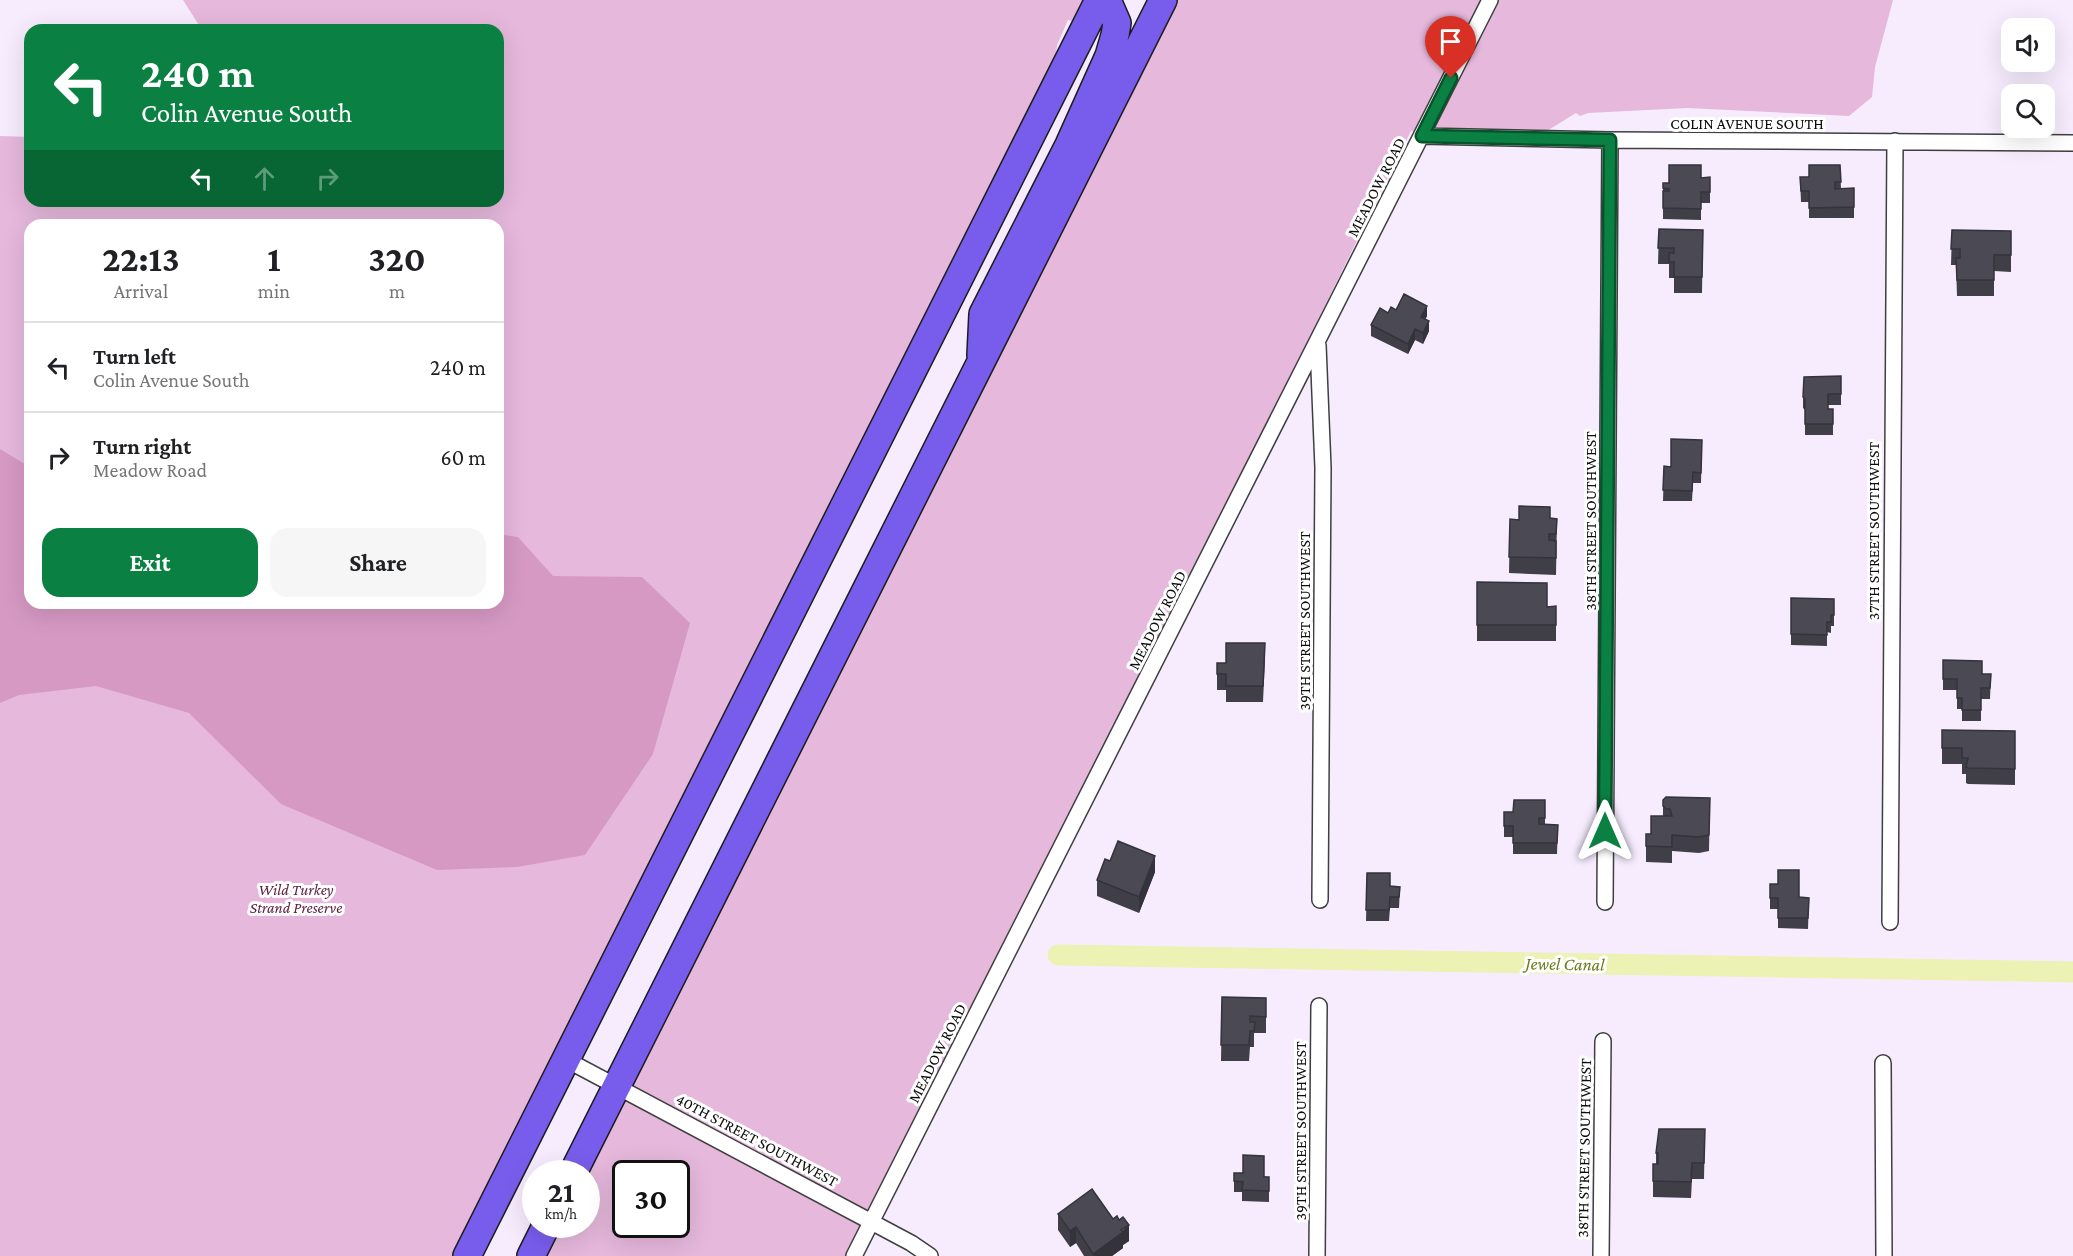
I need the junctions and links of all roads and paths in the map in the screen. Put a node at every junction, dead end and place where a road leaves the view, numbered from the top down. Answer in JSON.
{"nodes":[{"id":1,"x":1099,"y":0,"type":"edge"},
{"id":2,"x":1107,"y":0,"type":"edge"},
{"id":3,"x":1162,"y":0,"type":"edge"},
{"id":4,"x":1490,"y":0,"type":"edge"},
{"id":5,"x":1422,"y":136,"type":"junction"},
{"id":6,"x":1610,"y":140,"type":"junction"},
{"id":7,"x":1894,"y":141,"type":"junction"},
{"id":8,"x":2073,"y":143,"type":"edge"},
{"id":9,"x":1318,"y":342,"type":"junction"},
{"id":10,"x":980,"y":365,"type":"junction"},
{"id":11,"x":1320,"y":900,"type":"dead end"},
{"id":12,"x":1605,"y":902,"type":"dead end"},
{"id":13,"x":1890,"y":922,"type":"dead end"},
{"id":14,"x":1319,"y":1006,"type":"dead end"},
{"id":15,"x":1603,"y":1041,"type":"dead end"},
{"id":16,"x":565,"y":1059,"type":"junction"},
{"id":17,"x":1883,"y":1063,"type":"dead end"},
{"id":18,"x":616,"y":1086,"type":"junction"},
{"id":19,"x":579,"y":1160,"type":"edge"},
{"id":20,"x":871,"y":1221,"type":"junction"},
{"id":21,"x":540,"y":1238,"type":"edge"},
{"id":22,"x":467,"y":1256,"type":"edge"},
{"id":23,"x":531,"y":1256,"type":"edge"},
{"id":24,"x":854,"y":1256,"type":"edge"},
{"id":25,"x":930,"y":1256,"type":"edge"},
{"id":26,"x":1317,"y":1256,"type":"edge"},
{"id":27,"x":1601,"y":1256,"type":"edge"},
{"id":28,"x":1884,"y":1256,"type":"edge"}],
"edges":[{"from":1,"to":16,"type":"highway"},
{"from":2,"to":10,"type":"highway"},
{"from":3,"to":10,"type":"highway"},
{"from":4,"to":5,"type":"street","name":"MEADOW ROAD"},
{"from":5,"to":6,"type":"street","name":"COLIN AVENUE SOUTH"},
{"from":5,"to":9,"type":"street","name":"MEADOW ROAD"},
{"from":6,"to":7,"type":"street","name":"COLIN AVENUE SOUTH"},
{"from":6,"to":12,"type":"street","name":"38TH STREET SOUTHWEST"},
{"from":7,"to":8,"type":"street","name":"COLIN AVENUE SOUTH"},
{"from":7,"to":13,"type":"street","name":"37TH STREET SOUTHWEST"},
{"from":9,"to":11,"type":"street","name":"39TH STREET SOUTHWEST"},
{"from":9,"to":20,"type":"street","name":"MEADOW ROAD"},
{"from":10,"to":18,"type":"highway"},
{"from":14,"to":26,"type":"street","name":"39TH STREET SOUTHWEST"},
{"from":15,"to":27,"type":"street","name":"38TH STREET SOUTHWEST"},
{"from":16,"to":18,"type":"street","name":"40TH STREET SOUTHWEST"},
{"from":16,"to":22,"type":"highway"},
{"from":17,"to":28,"type":"street"},
{"from":18,"to":19,"type":"highway"},
{"from":18,"to":20,"type":"street","name":"40TH STREET SOUTHWEST"},
{"from":20,"to":24,"type":"street","name":"MEADOW ROAD"},
{"from":20,"to":25,"type":"street","name":"40TH STREET SOUTHWEST"},
{"from":21,"to":23,"type":"highway"}]}
